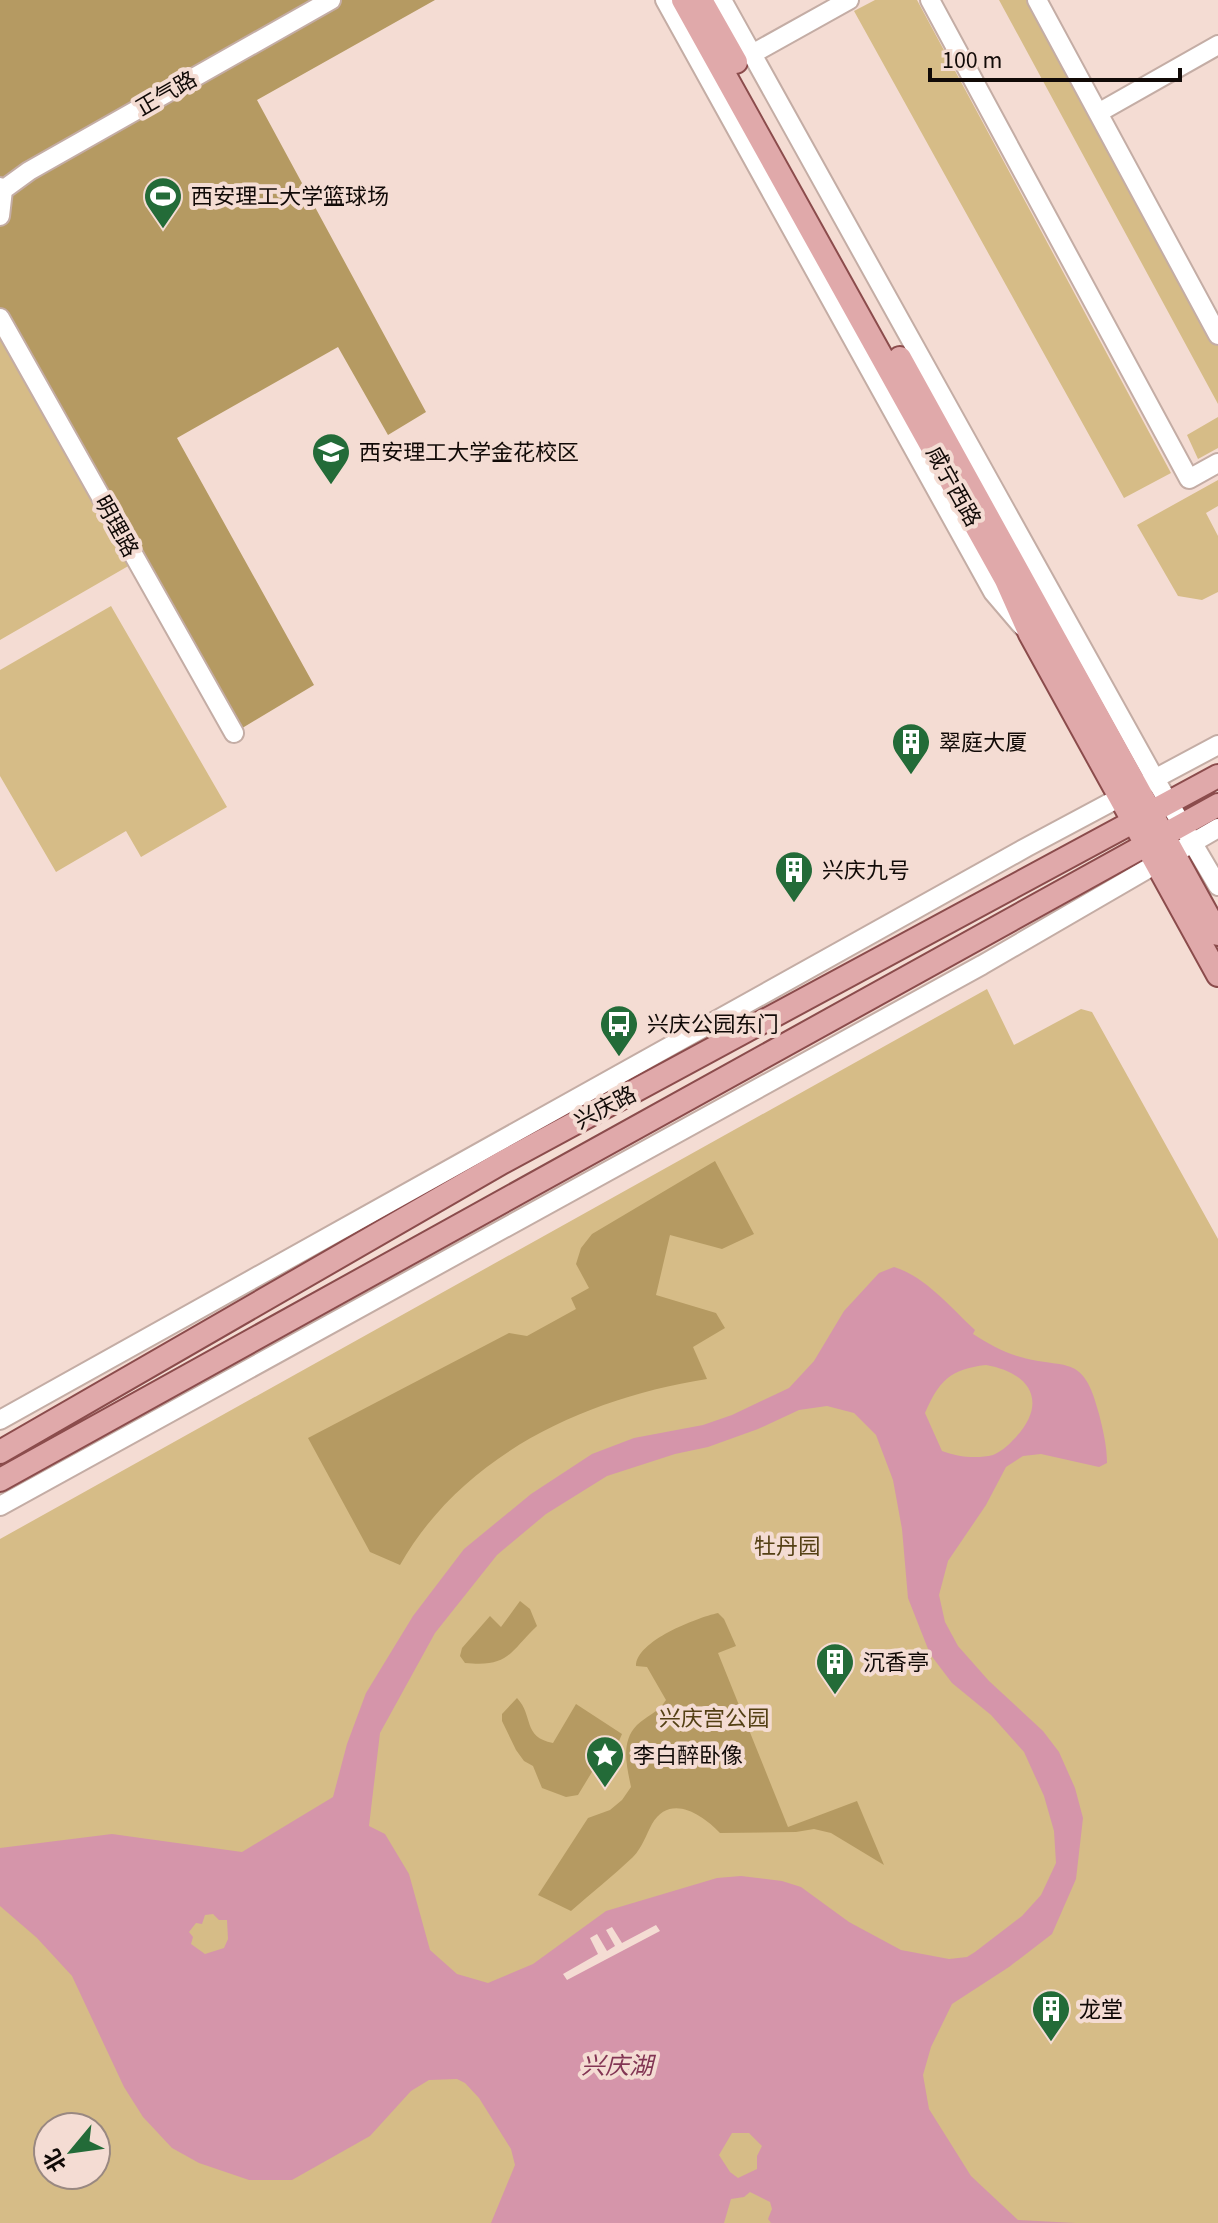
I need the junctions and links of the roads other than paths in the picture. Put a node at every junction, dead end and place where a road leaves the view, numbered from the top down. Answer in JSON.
{"nodes":[{"id":1,"x":331,"y":0,"type":"edge"},
{"id":2,"x":665,"y":0,"type":"edge"},
{"id":3,"x":683,"y":0,"type":"edge"},
{"id":4,"x":701,"y":0,"type":"edge"},
{"id":5,"x":722,"y":0,"type":"edge"},
{"id":6,"x":849,"y":0,"type":"edge"},
{"id":7,"x":930,"y":0,"type":"edge"},
{"id":8,"x":1037,"y":0,"type":"edge"},
{"id":9,"x":1218,"y":45,"type":"edge"},
{"id":10,"x":752,"y":54,"type":"junction"},
{"id":11,"x":1098,"y":113,"type":"junction"},
{"id":12,"x":2,"y":188,"type":"edge"},
{"id":13,"x":0,"y":216,"type":"edge"},
{"id":14,"x":0,"y":318,"type":"edge"},
{"id":15,"x":1218,"y":335,"type":"edge"},
{"id":16,"x":1218,"y":463,"type":"edge"},
{"id":17,"x":1030,"y":634,"type":"junction"},
{"id":18,"x":234,"y":733,"type":"dead end"},
{"id":19,"x":1218,"y":745,"type":"edge"},
{"id":20,"x":1218,"y":776,"type":"edge"},
{"id":21,"x":1138,"y":788,"type":"junction"},
{"id":22,"x":1218,"y":805,"type":"edge"},
{"id":23,"x":1152,"y":812,"type":"junction"},
{"id":24,"x":1218,"y":828,"type":"edge"},
{"id":25,"x":1169,"y":844,"type":"junction"},
{"id":26,"x":1218,"y":886,"type":"edge"},
{"id":27,"x":1218,"y":934,"type":"edge"},
{"id":28,"x":1218,"y":975,"type":"edge"},
{"id":29,"x":0,"y":1420,"type":"edge"},
{"id":30,"x":0,"y":1452,"type":"edge"},
{"id":31,"x":0,"y":1480,"type":"edge"},
{"id":32,"x":0,"y":1506,"type":"edge"}],
"edges":[{"from":1,"to":12,"type":"street","name":"正气路"},
{"from":2,"to":17,"type":"street"},
{"from":3,"to":17,"type":"main road","name":"咸宁西路"},
{"from":4,"to":21,"type":"main road","name":"咸宁西路"},
{"from":5,"to":10,"type":"street"},
{"from":6,"to":10,"type":"street"},
{"from":7,"to":16,"type":"street"},
{"from":8,"to":11,"type":"street"},
{"from":9,"to":11,"type":"street"},
{"from":10,"to":21,"type":"street"},
{"from":11,"to":15,"type":"street"},
{"from":12,"to":13,"type":"street"},
{"from":14,"to":18,"type":"street","name":"明理路"},
{"from":17,"to":21,"type":"main road","name":"咸宁西路"},
{"from":19,"to":21,"type":"street"},
{"from":20,"to":23,"type":"main road","name":"兴庆路"},
{"from":21,"to":23,"type":"main road","name":"咸宁西路"},
{"from":21,"to":29,"type":"street"},
{"from":22,"to":25,"type":"main road","name":"兴庆路"},
{"from":23,"to":25,"type":"main road","name":"咸宁西路"},
{"from":23,"to":25,"type":"street"},
{"from":23,"to":30,"type":"main road","name":"兴庆路"},
{"from":24,"to":25,"type":"street"},
{"from":25,"to":26,"type":"street"},
{"from":25,"to":27,"type":"main road","name":"咸宁西路"},
{"from":25,"to":28,"type":"main road","name":"咸宁西路"},
{"from":25,"to":31,"type":"main road","name":"兴庆路"},
{"from":25,"to":32,"type":"street"}]}
